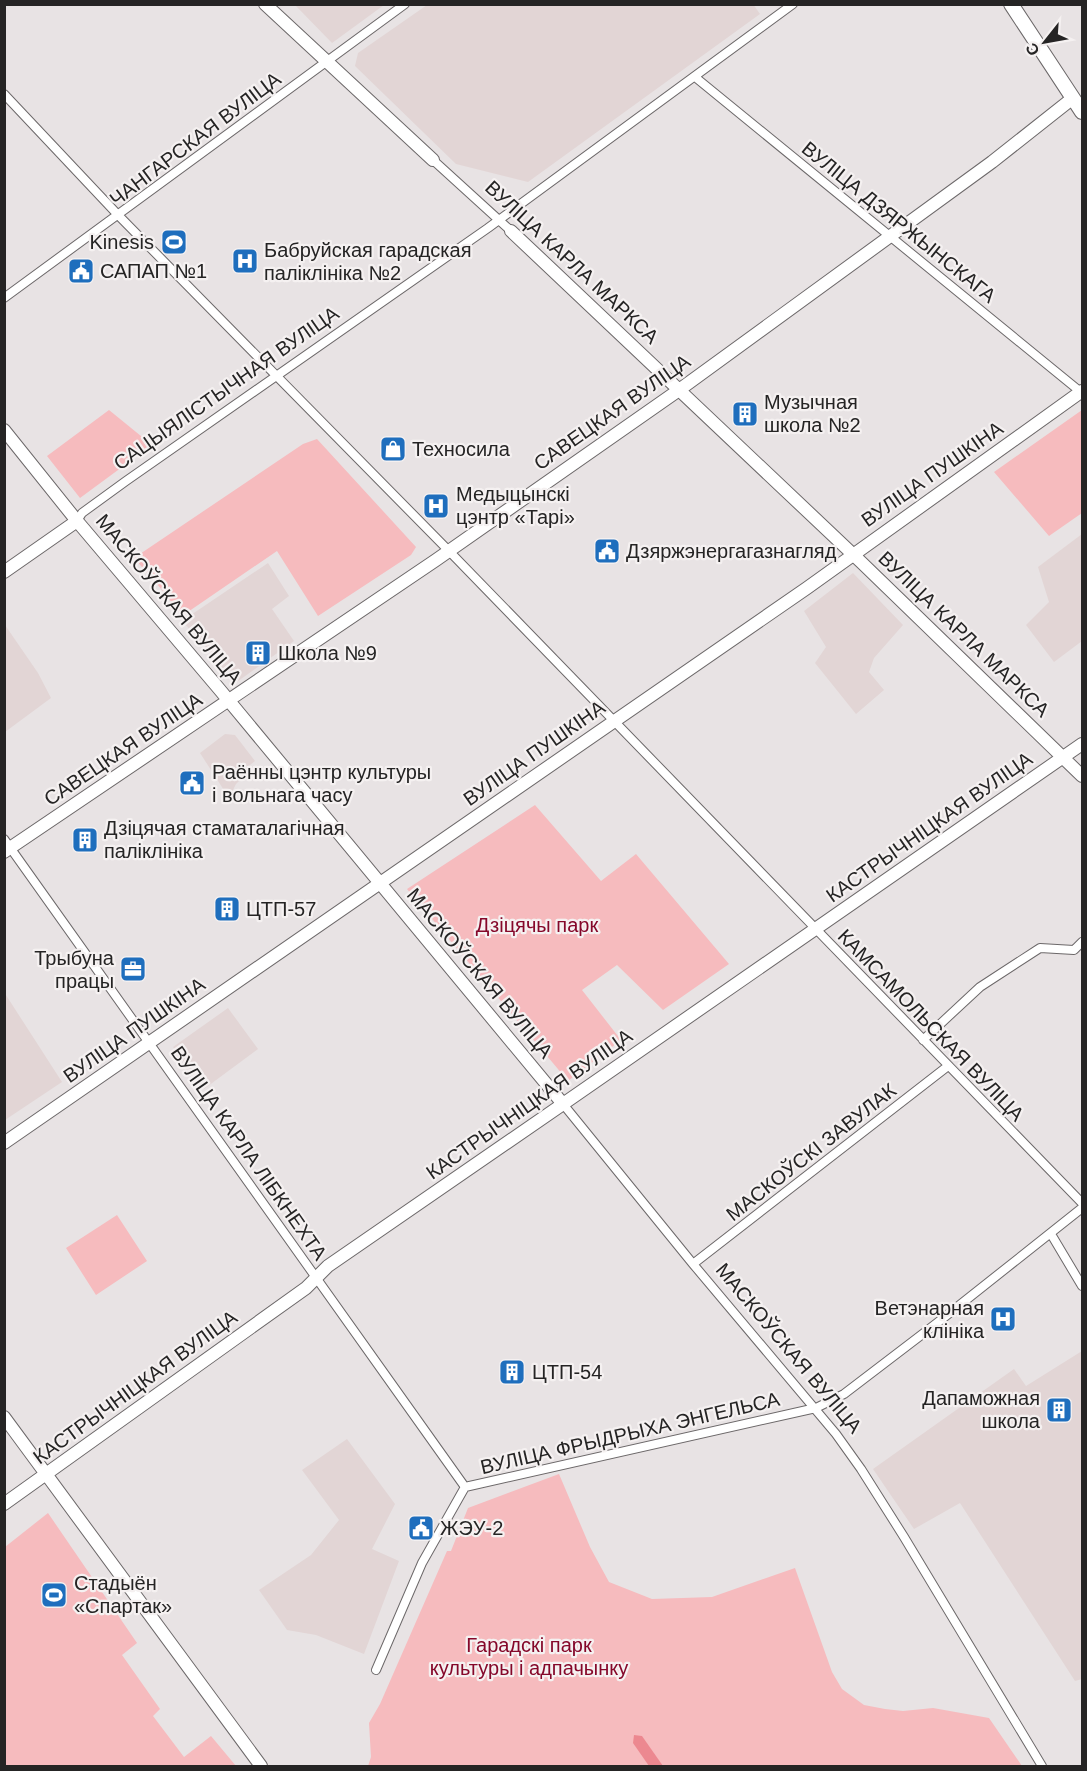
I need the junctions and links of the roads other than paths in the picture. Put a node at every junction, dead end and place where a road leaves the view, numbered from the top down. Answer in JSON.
{"nodes":[{"id":1,"x":265,"y":4,"type":"edge"},
{"id":2,"x":405,"y":4,"type":"edge"},
{"id":3,"x":793,"y":4,"type":"edge"},
{"id":4,"x":1011,"y":4,"type":"edge"},
{"id":5,"x":327,"y":61,"type":"junction"},
{"id":6,"x":695,"y":76,"type":"junction"},
{"id":7,"x":4,"y":94,"type":"edge"},
{"id":8,"x":1078,"y":94,"type":"edge"},
{"id":9,"x":1083,"y":112,"type":"edge"},
{"id":10,"x":433,"y":160,"type":"joint"},
{"id":11,"x":119,"y":216,"type":"junction"},
{"id":12,"x":499,"y":220,"type":"junction"},
{"id":13,"x":511,"y":231,"type":"joint"},
{"id":14,"x":891,"y":236,"type":"junction"},
{"id":15,"x":4,"y":298,"type":"edge"},
{"id":16,"x":277,"y":376,"type":"junction"},
{"id":17,"x":679,"y":390,"type":"junction"},
{"id":18,"x":1082,"y":392,"type":"edge"},
{"id":19,"x":4,"y":430,"type":"edge"},
{"id":20,"x":77,"y":521,"type":"junction"},
{"id":21,"x":448,"y":551,"type":"junction"},
{"id":22,"x":853,"y":555,"type":"junction"},
{"id":23,"x":4,"y":572,"type":"edge"},
{"id":24,"x":229,"y":701,"type":"junction"},
{"id":25,"x":614,"y":721,"type":"junction"},
{"id":26,"x":1083,"y":744,"type":"edge"},
{"id":27,"x":1064,"y":758,"type":"junction"},
{"id":28,"x":1083,"y":776,"type":"edge"},
{"id":29,"x":7,"y":846,"type":"edge"},
{"id":30,"x":380,"y":883,"type":"junction"},
{"id":31,"x":815,"y":929,"type":"junction"},
{"id":32,"x":1083,"y":942,"type":"edge"},
{"id":33,"x":923,"y":1040,"type":"junction"},
{"id":34,"x":150,"y":1043,"type":"junction"},
{"id":35,"x":948,"y":1066,"type":"junction"},
{"id":36,"x":563,"y":1104,"type":"junction"},
{"id":37,"x":4,"y":1143,"type":"edge"},
{"id":38,"x":1083,"y":1203,"type":"edge"},
{"id":39,"x":1083,"y":1208,"type":"edge"},
{"id":40,"x":1051,"y":1234,"type":"junction"},
{"id":41,"x":693,"y":1264,"type":"junction"},
{"id":42,"x":316,"y":1276,"type":"junction"},
{"id":43,"x":1083,"y":1286,"type":"edge"},
{"id":44,"x":816,"y":1408,"type":"junction"},
{"id":45,"x":4,"y":1416,"type":"edge"},
{"id":46,"x":47,"y":1474,"type":"junction"},
{"id":47,"x":465,"y":1487,"type":"junction"},
{"id":48,"x":4,"y":1504,"type":"edge"},
{"id":49,"x":376,"y":1670,"type":"dead end"},
{"id":50,"x":258,"y":1766,"type":"edge"},
{"id":51,"x":1042,"y":1767,"type":"edge"}],
"edges":[{"from":1,"to":5,"type":"main road","name":"ВУЛІЦА КАРЛА МАРКСА"},
{"from":2,"to":5,"type":"street","name":"ЧАНГАРСКАЯ ВУЛІЦА"},
{"from":3,"to":6,"type":"street","name":"САЦЫЯЛІСТЫЧНАЯ ВУЛІЦА"},
{"from":4,"to":8,"type":"main road"},
{"from":5,"to":10,"type":"main road","name":"ВУЛІЦА КАРЛА МАРКСА"},
{"from":5,"to":11,"type":"street","name":"ЧАНГАРСКАЯ ВУЛІЦА"},
{"from":6,"to":12,"type":"street","name":"САЦЫЯЛІСТЫЧНАЯ ВУЛІЦА"},
{"from":6,"to":14,"type":"street","name":"ВУЛІЦА ДЗЯРЖЫНСКАГА"},
{"from":7,"to":11,"type":"street","name":"КАМСАМОЛЬСКАЯ ВУЛІЦА"},
{"from":8,"to":9,"type":"main road"},
{"from":8,"to":14,"type":"main road","name":"САВЕЦКАЯ ВУЛІЦА"},
{"from":10,"to":12,"type":"street","name":"ВУЛІЦА КАРЛА МАРКСА"},
{"from":11,"to":15,"type":"street","name":"ЧАНГАРСКАЯ ВУЛІЦА"},
{"from":11,"to":16,"type":"street","name":"КАМСАМОЛЬСКАЯ ВУЛІЦА"},
{"from":12,"to":13,"type":"street","name":"ВУЛІЦА КАРЛА МАРКСА"},
{"from":12,"to":16,"type":"street","name":"САЦЫЯЛІСТЫЧНАЯ ВУЛІЦА"},
{"from":13,"to":17,"type":"main road","name":"ВУЛІЦА КАРЛА МАРКСА"},
{"from":14,"to":17,"type":"main road","name":"САВЕЦКАЯ ВУЛІЦА"},
{"from":14,"to":18,"type":"street","name":"ВУЛІЦА ДЗЯРЖЫНСКАГА"},
{"from":16,"to":20,"type":"street","name":"САЦЫЯЛІСТЫЧНАЯ ВУЛІЦА"},
{"from":16,"to":21,"type":"street","name":"КАМСАМОЛЬСКАЯ ВУЛІЦА"},
{"from":17,"to":21,"type":"main road","name":"САВЕЦКАЯ ВУЛІЦА"},
{"from":17,"to":22,"type":"main road","name":"ВУЛІЦА КАРЛА МАРКСА"},
{"from":18,"to":22,"type":"main road","name":"ВУЛІЦА ПУШКІНА"},
{"from":19,"to":20,"type":"main road","name":"МАСКОЎСКАЯ ВУЛІЦА"},
{"from":20,"to":23,"type":"main road","name":"САЦЫЯЛІСТЫЧНАЯ ВУЛІЦА"},
{"from":20,"to":24,"type":"main road","name":"МАСКОЎСКАЯ ВУЛІЦА"},
{"from":21,"to":24,"type":"main road","name":"САВЕЦКАЯ ВУЛІЦА"},
{"from":21,"to":25,"type":"street","name":"КАМСАМОЛЬСКАЯ ВУЛІЦА"},
{"from":22,"to":25,"type":"main road","name":"ВУЛІЦА ПУШКІНА"},
{"from":22,"to":27,"type":"main road","name":"ВУЛІЦА КАРЛА МАРКСА"},
{"from":24,"to":29,"type":"main road","name":"САВЕЦКАЯ ВУЛІЦА"},
{"from":24,"to":30,"type":"main road","name":"МАСКОЎСКАЯ ВУЛІЦА"},
{"from":25,"to":30,"type":"main road","name":"ВУЛІЦА ПУШКІНА"},
{"from":25,"to":31,"type":"street","name":"КАМСАМОЛЬСКАЯ ВУЛІЦА"},
{"from":26,"to":27,"type":"main road","name":"КАСТРЫЧНІЦКАЯ ВУЛІЦА"},
{"from":27,"to":28,"type":"main road","name":"ВУЛІЦА КАРЛА МАРКСА"},
{"from":27,"to":31,"type":"main road","name":"КАСТРЫЧНІЦКАЯ ВУЛІЦА"},
{"from":29,"to":34,"type":"street","name":"ВУЛІЦА КАРЛА ЛІБКНЕХТА"},
{"from":30,"to":34,"type":"main road","name":"ВУЛІЦА ПУШКІНА"},
{"from":30,"to":36,"type":"main road","name":"МАСКОЎСКАЯ ВУЛІЦА"},
{"from":31,"to":33,"type":"street","name":"КАМСАМОЛЬСКАЯ ВУЛІЦА"},
{"from":31,"to":36,"type":"main road","name":"КАСТРЫЧНІЦКАЯ ВУЛІЦА"},
{"from":32,"to":33,"type":"street"},
{"from":33,"to":35,"type":"street","name":"КАМСАМОЛЬСКАЯ ВУЛІЦА"},
{"from":34,"to":37,"type":"main road","name":"ВУЛІЦА ПУШКІНА"},
{"from":34,"to":42,"type":"street","name":"ВУЛІЦА КАРЛА ЛІБКНЕХТА"},
{"from":35,"to":38,"type":"street","name":"КАМСАМОЛЬСКАЯ ВУЛІЦА"},
{"from":35,"to":41,"type":"street","name":"МАСКОЎСКІ ЗАВУЛАК"},
{"from":36,"to":41,"type":"street","name":"МАСКОЎСКАЯ ВУЛІЦА"},
{"from":36,"to":42,"type":"main road","name":"КАСТРЫЧНІЦКАЯ ВУЛІЦА"},
{"from":39,"to":40,"type":"street","name":"ВУЛІЦА ФРЫДРЫХА ЭНГЕЛЬСА"},
{"from":40,"to":43,"type":"street"},
{"from":40,"to":44,"type":"street","name":"ВУЛІЦА ФРЫДРЫХА ЭНГЕЛЬСА"},
{"from":41,"to":44,"type":"street","name":"МАСКОЎСКАЯ ВУЛІЦА"},
{"from":42,"to":46,"type":"main road","name":"КАСТРЫЧНІЦКАЯ ВУЛІЦА"},
{"from":42,"to":47,"type":"street","name":"ВУЛІЦА КАРЛА ЛІБКНЕХТА"},
{"from":44,"to":47,"type":"street","name":"ВУЛІЦА ФРЫДРЫХА ЭНГЕЛЬСА"},
{"from":44,"to":51,"type":"street","name":"МАСКОЎСКАЯ ВУЛІЦА"},
{"from":45,"to":46,"type":"main road"},
{"from":46,"to":48,"type":"main road","name":"КАСТРЫЧНІЦКАЯ ВУЛІЦА"},
{"from":46,"to":50,"type":"main road"},
{"from":47,"to":49,"type":"street","name":"ВУЛІЦА ФРЫДРЫХА ЭНГЕЛЬСА"}]}
